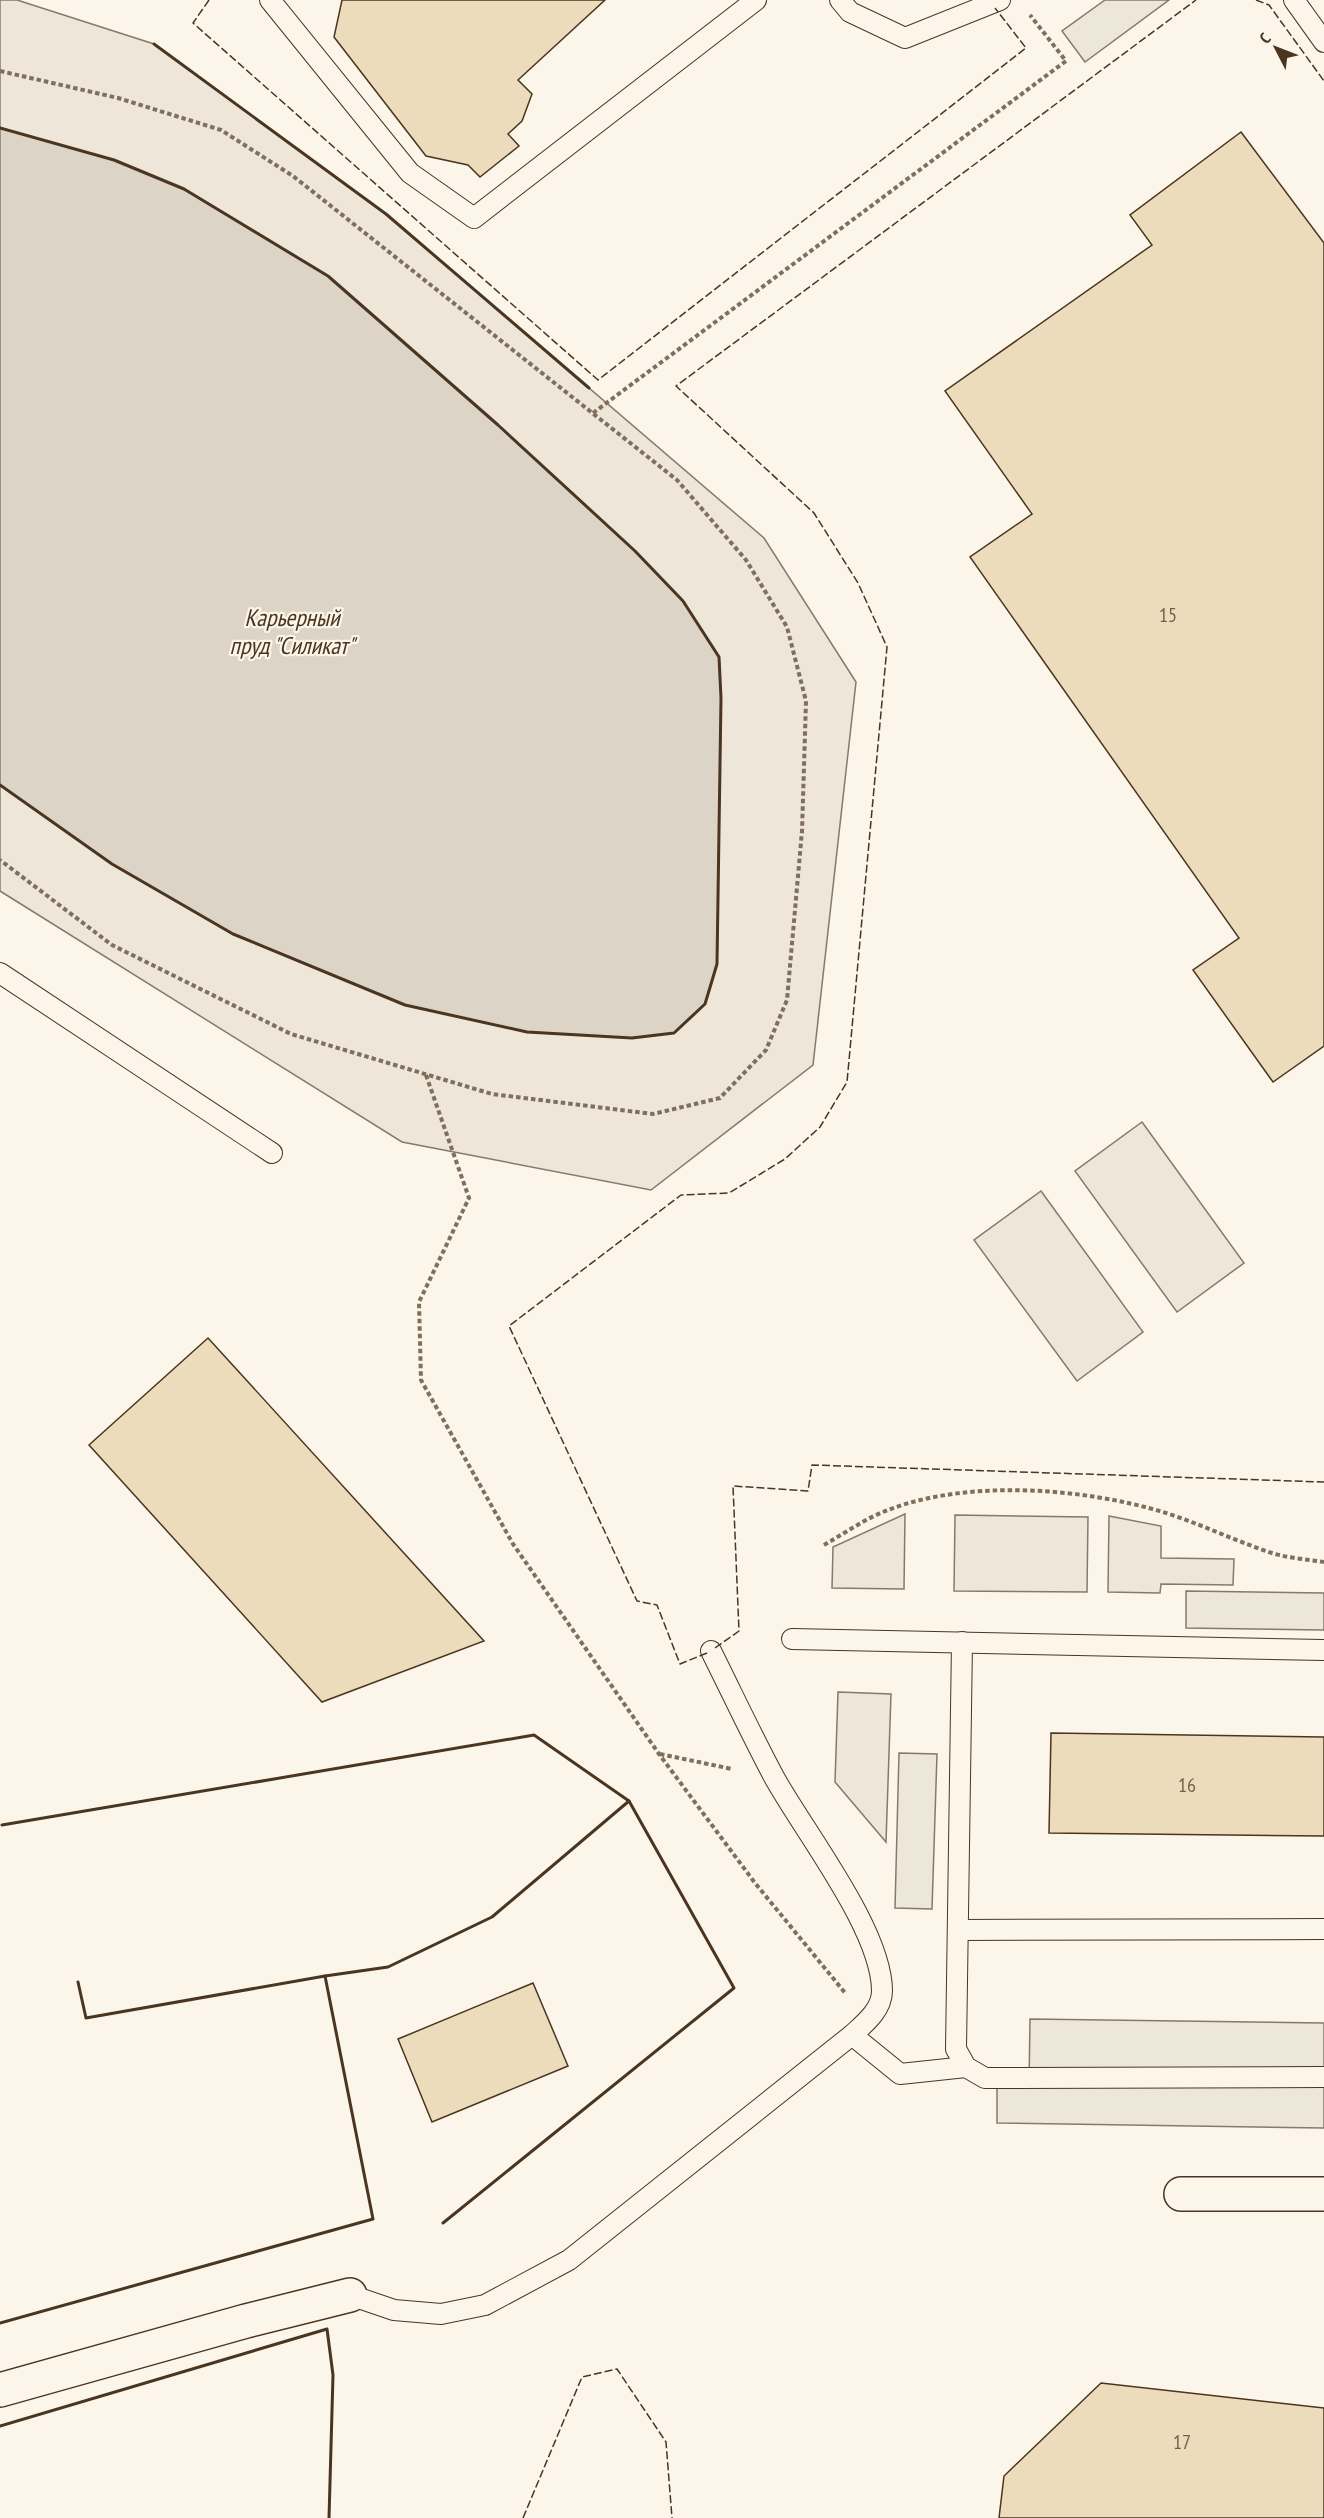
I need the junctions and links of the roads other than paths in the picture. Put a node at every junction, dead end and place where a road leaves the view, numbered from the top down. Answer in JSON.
{"nodes":[{"id":1,"x":270,"y":0,"type":"edge"},
{"id":2,"x":756,"y":0,"type":"edge"},
{"id":3,"x":840,"y":0,"type":"edge"},
{"id":4,"x":1000,"y":0,"type":"edge"},
{"id":5,"x":1294,"y":0,"type":"edge"},
{"id":6,"x":1324,"y":42,"type":"edge"},
{"id":7,"x":0,"y":974,"type":"edge"},
{"id":8,"x":272,"y":1153,"type":"dead end"},
{"id":9,"x":792,"y":1639,"type":"dead end"},
{"id":10,"x":962,"y":1642,"type":"junction"},
{"id":11,"x":1324,"y":1650,"type":"edge"},
{"id":12,"x":711,"y":1651,"type":"dead end"},
{"id":13,"x":1324,"y":1929,"type":"edge"},
{"id":14,"x":958,"y":1930,"type":"junction"},
{"id":15,"x":852,"y":2035,"type":"junction"},
{"id":16,"x":966,"y":2067,"type":"junction"},
{"id":17,"x":1324,"y":2077,"type":"edge"},
{"id":18,"x":1181,"y":2194,"type":"dead end"},
{"id":19,"x":1324,"y":2194,"type":"edge"},
{"id":20,"x":350,"y":2295,"type":"joint"},
{"id":21,"x":0,"y":2390,"type":"edge"}],
"edges":[{"from":1,"to":2,"type":"lane"},
{"from":3,"to":4,"type":"lane"},
{"from":5,"to":6,"type":"lane"},
{"from":7,"to":8,"type":"lane"},
{"from":9,"to":10,"type":"lane"},
{"from":10,"to":11,"type":"lane"},
{"from":10,"to":14,"type":"lane"},
{"from":12,"to":15,"type":"lane"},
{"from":13,"to":14,"type":"lane"},
{"from":14,"to":16,"type":"lane"},
{"from":15,"to":16,"type":"lane"},
{"from":15,"to":20,"type":"lane"},
{"from":16,"to":17,"type":"lane"},
{"from":18,"to":19,"type":"street"},
{"from":20,"to":21,"type":"street"}]}
